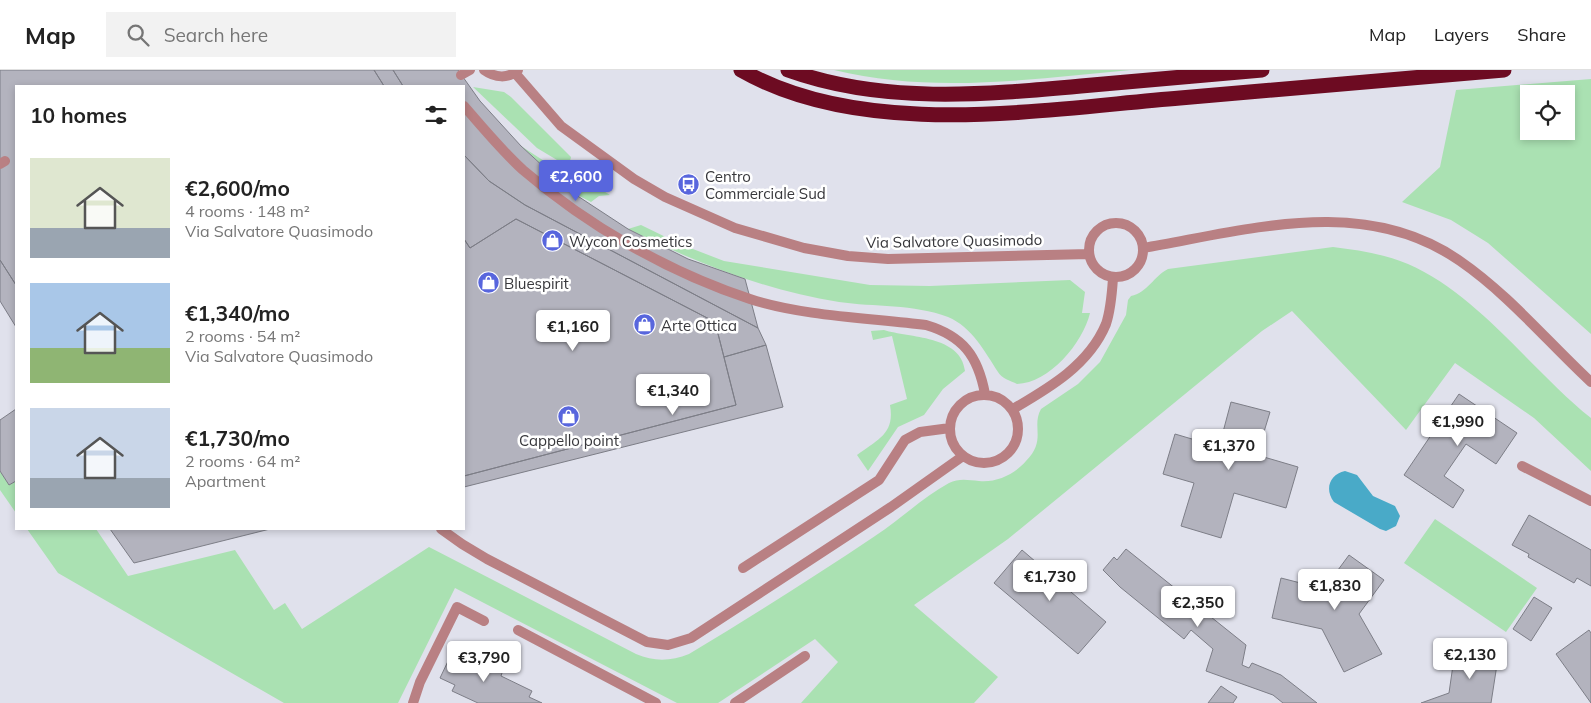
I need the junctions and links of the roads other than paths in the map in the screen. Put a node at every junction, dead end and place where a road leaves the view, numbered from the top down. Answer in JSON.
{"nodes":[{"id":1,"x":484,"y":70,"type":"edge"},
{"id":2,"x":741,"y":70,"type":"edge"},
{"id":3,"x":788,"y":70,"type":"edge"},
{"id":4,"x":1262,"y":70,"type":"edge"},
{"id":5,"x":1504,"y":70,"type":"edge"},
{"id":6,"x":517,"y":71,"type":"edge"},
{"id":7,"x":465,"y":107,"type":"edge"},
{"id":8,"x":1144,"y":248,"type":"junction"},
{"id":9,"x":1089,"y":254,"type":"junction"},
{"id":10,"x":1113,"y":278,"type":"junction"},
{"id":11,"x":1591,"y":382,"type":"edge"},
{"id":12,"x":984,"y":394,"type":"junction"},
{"id":13,"x":1013,"y":409,"type":"junction"},
{"id":14,"x":950,"y":428,"type":"junction"},
{"id":15,"x":963,"y":456,"type":"junction"},
{"id":16,"x":1522,"y":466,"type":"dead end"},
{"id":17,"x":1591,"y":501,"type":"edge"},
{"id":18,"x":442,"y":530,"type":"edge"},
{"id":19,"x":743,"y":568,"type":"dead end"},
{"id":20,"x":484,"y":620,"type":"dead end"},
{"id":21,"x":518,"y":630,"type":"dead end"},
{"id":22,"x":805,"y":656,"type":"dead end"},
{"id":23,"x":414,"y":703,"type":"edge"},
{"id":24,"x":656,"y":703,"type":"edge"},
{"id":25,"x":736,"y":703,"type":"edge"}],
"edges":[{"from":1,"to":6,"type":"street"},
{"from":2,"to":5,"type":"highway"},
{"from":3,"to":4,"type":"highway"},
{"from":6,"to":9,"type":"street","name":"Via Salvatore Quasimodo"},
{"from":7,"to":12,"type":"street"},
{"from":8,"to":9,"type":"street"},
{"from":8,"to":10,"type":"street"},
{"from":8,"to":11,"type":"street"},
{"from":9,"to":10,"type":"street"},
{"from":10,"to":13,"type":"street"},
{"from":12,"to":13,"type":"street"},
{"from":12,"to":14,"type":"street"},
{"from":13,"to":15,"type":"street"},
{"from":14,"to":15,"type":"street"},
{"from":14,"to":19,"type":"street"},
{"from":15,"to":18,"type":"street"},
{"from":16,"to":17,"type":"street"},
{"from":20,"to":23,"type":"street"},
{"from":21,"to":24,"type":"street"},
{"from":22,"to":25,"type":"street"}]}
